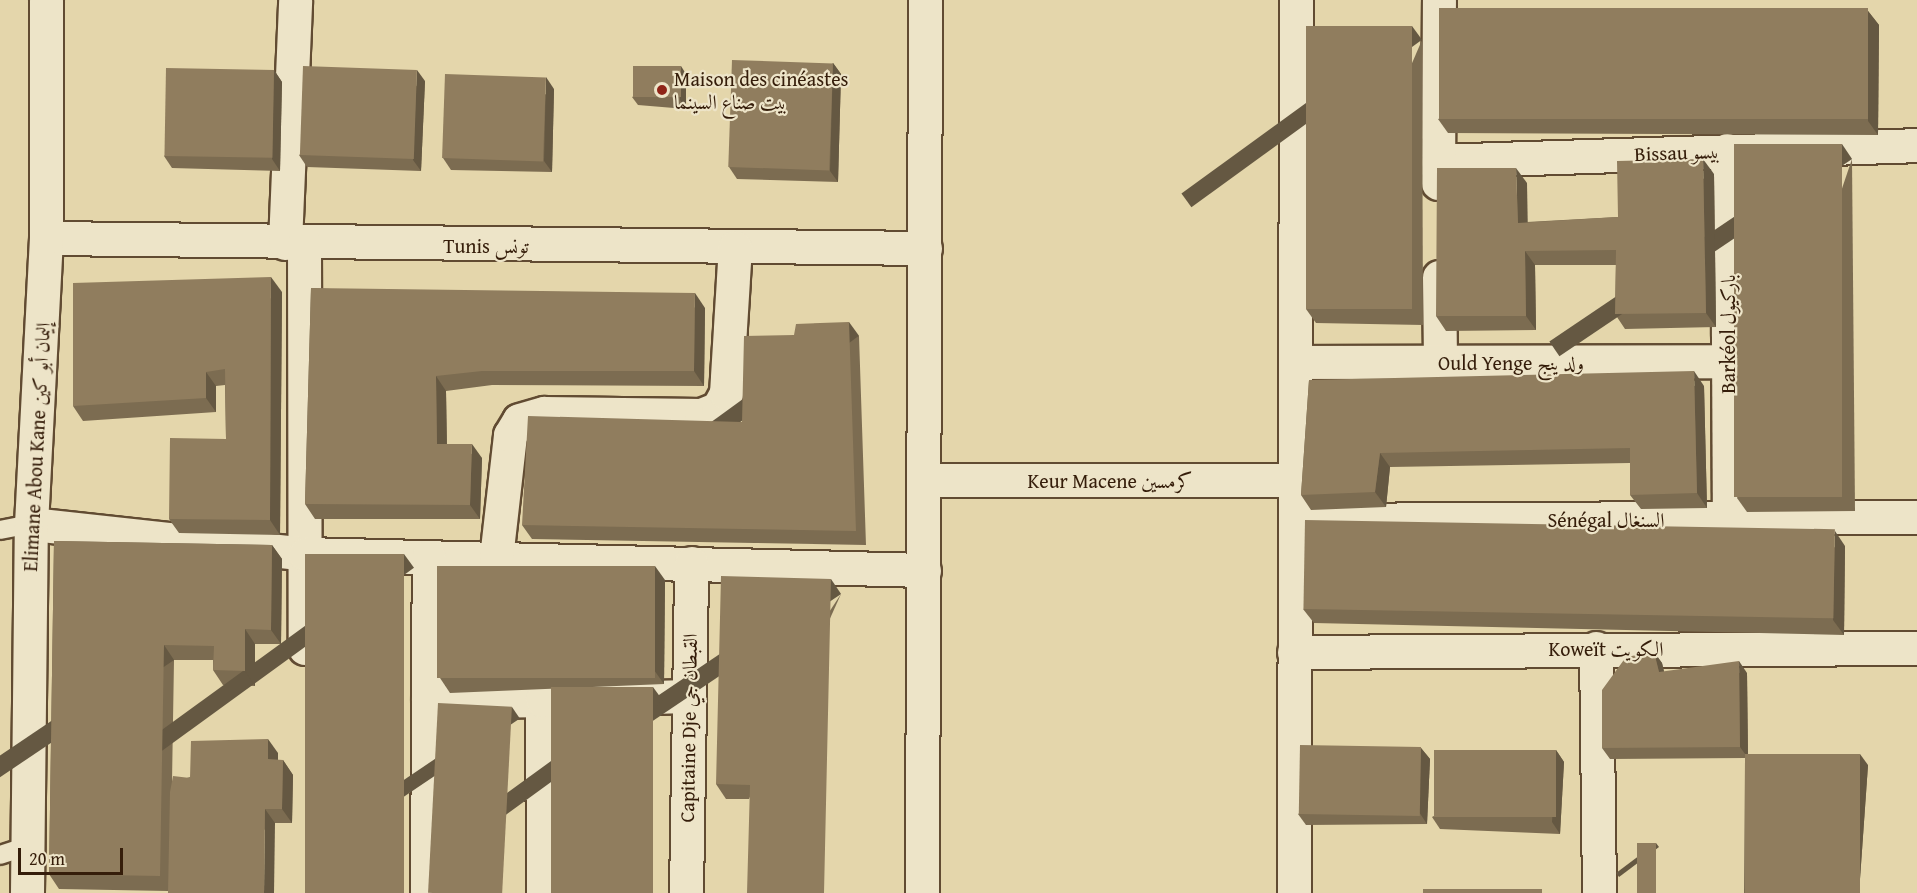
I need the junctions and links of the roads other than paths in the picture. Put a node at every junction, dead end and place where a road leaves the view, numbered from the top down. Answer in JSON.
{"nodes":[{"id":1,"x":46,"y":0,"type":"edge"},
{"id":2,"x":295,"y":0,"type":"edge"},
{"id":3,"x":926,"y":0,"type":"edge"},
{"id":4,"x":1296,"y":0,"type":"edge"},
{"id":5,"x":1439,"y":0,"type":"edge"},
{"id":6,"x":1917,"y":145,"type":"edge"},
{"id":7,"x":1727,"y":150,"type":"junction"},
{"id":8,"x":1438,"y":161,"type":"junction"},
{"id":9,"x":46,"y":238,"type":"junction"},
{"id":10,"x":295,"y":243,"type":"junction"},
{"id":11,"x":735,"y":247,"type":"junction"},
{"id":12,"x":925,"y":248,"type":"junction"},
{"id":13,"x":1726,"y":361,"type":"junction"},
{"id":14,"x":1295,"y":362,"type":"junction"},
{"id":15,"x":1440,"y":362,"type":"junction"},
{"id":16,"x":925,"y":480,"type":"junction"},
{"id":17,"x":1295,"y":480,"type":"junction"},
{"id":18,"x":1917,"y":517,"type":"edge"},
{"id":19,"x":1729,"y":518,"type":"junction"},
{"id":20,"x":1295,"y":520,"type":"junction"},
{"id":21,"x":16,"y":527,"type":"edge"},
{"id":22,"x":305,"y":554,"type":"junction"},
{"id":23,"x":429,"y":557,"type":"junction"},
{"id":24,"x":496,"y":558,"type":"junction"},
{"id":25,"x":691,"y":563,"type":"junction"},
{"id":26,"x":924,"y":570,"type":"junction"},
{"id":27,"x":1596,"y":648,"type":"junction"},
{"id":28,"x":1917,"y":648,"type":"edge"},
{"id":29,"x":1294,"y":652,"type":"junction"},
{"id":30,"x":304,"y":682,"type":"edge"},
{"id":31,"x":689,"y":696,"type":"junction"},
{"id":32,"x":542,"y":700,"type":"junction"},
{"id":33,"x":428,"y":702,"type":"junction"},
{"id":34,"x":12,"y":851,"type":"edge"},
{"id":35,"x":27,"y":893,"type":"edge"},
{"id":36,"x":427,"y":893,"type":"edge"},
{"id":37,"x":543,"y":893,"type":"edge"},
{"id":38,"x":686,"y":893,"type":"edge"},
{"id":39,"x":922,"y":893,"type":"edge"},
{"id":40,"x":1293,"y":893,"type":"edge"},
{"id":41,"x":1599,"y":893,"type":"edge"}],
"edges":[{"from":1,"to":9,"type":"street","name":"Elimane Abou Kane إليمان أبو كين"},
{"from":2,"to":10,"type":"street"},
{"from":3,"to":12,"type":"street"},
{"from":4,"to":14,"type":"street"},
{"from":5,"to":8,"type":"street"},
{"from":6,"to":7,"type":"street","name":"Bissau بيسو"},
{"from":7,"to":8,"type":"street","name":"Bissau بيسو"},
{"from":7,"to":13,"type":"street","name":"Barkéol باركيول"},
{"from":8,"to":15,"type":"street"},
{"from":9,"to":10,"type":"street","name":"Tunis تونس"},
{"from":9,"to":21,"type":"street","name":"Elimane Abou Kane إليمان أبو كين"},
{"from":10,"to":11,"type":"street","name":"Tunis تونس"},
{"from":10,"to":22,"type":"street"},
{"from":11,"to":12,"type":"street","name":"Tunis تونس"},
{"from":11,"to":24,"type":"street"},
{"from":12,"to":16,"type":"street"},
{"from":13,"to":15,"type":"street","name":"Ould Yenge ولد ينج"},
{"from":13,"to":19,"type":"street","name":"Barkéol باركيول"},
{"from":14,"to":15,"type":"street","name":"Ould Yenge ولد ينج"},
{"from":14,"to":17,"type":"street"},
{"from":16,"to":17,"type":"street","name":"Keur Macene كرمسين"},
{"from":16,"to":26,"type":"street"},
{"from":17,"to":20,"type":"street"},
{"from":18,"to":19,"type":"street","name":"Sénégal السنغال"},
{"from":19,"to":20,"type":"street","name":"Sénégal السنغال"},
{"from":20,"to":29,"type":"street"},
{"from":21,"to":22,"type":"street"},
{"from":21,"to":34,"type":"street","name":"Elimane Abou Kane إليمان أبو كين"},
{"from":22,"to":23,"type":"street"},
{"from":22,"to":30,"type":"street"},
{"from":23,"to":24,"type":"street"},
{"from":23,"to":33,"type":"street"},
{"from":24,"to":25,"type":"street"},
{"from":25,"to":26,"type":"street"},
{"from":25,"to":31,"type":"street","name":"Capitaine Dje القبطان جي"},
{"from":26,"to":39,"type":"street"},
{"from":27,"to":28,"type":"street","name":"Koweït الكويت"},
{"from":27,"to":29,"type":"street","name":"Koweït الكويت"},
{"from":27,"to":41,"type":"street"},
{"from":29,"to":40,"type":"street"},
{"from":31,"to":32,"type":"street"},
{"from":31,"to":38,"type":"street","name":"Capitaine Dje القبطان جي"},
{"from":32,"to":33,"type":"street"},
{"from":32,"to":37,"type":"street"},
{"from":33,"to":36,"type":"street"},
{"from":34,"to":35,"type":"street","name":"Elimane Abou Kane إليمان أبو كين"}]}
